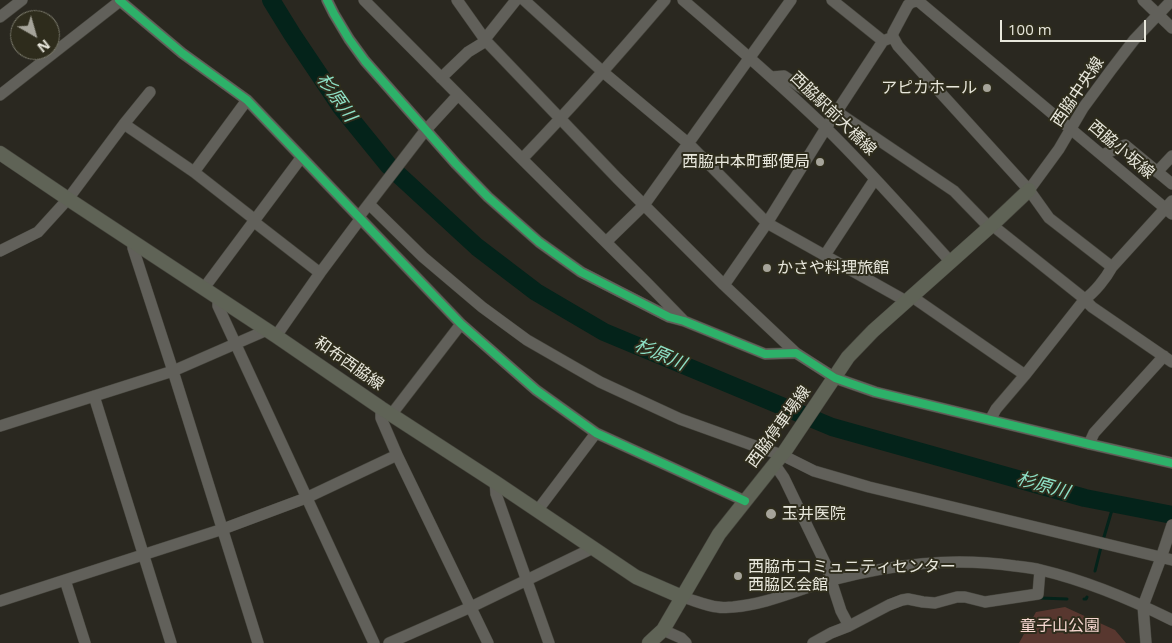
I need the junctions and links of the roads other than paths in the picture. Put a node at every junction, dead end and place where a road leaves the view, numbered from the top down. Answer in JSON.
{"nodes":[{"id":1,"x":22,"y":0,"type":"edge"},
{"id":2,"x":120,"y":0,"type":"edge"},
{"id":3,"x":327,"y":0,"type":"edge"},
{"id":4,"x":364,"y":0,"type":"edge"},
{"id":5,"x":457,"y":0,"type":"edge"},
{"id":6,"x":516,"y":0,"type":"edge"},
{"id":7,"x":524,"y":0,"type":"edge"},
{"id":8,"x":665,"y":0,"type":"edge"},
{"id":9,"x":684,"y":0,"type":"edge"},
{"id":10,"x":791,"y":0,"type":"edge"},
{"id":11,"x":832,"y":0,"type":"edge"},
{"id":12,"x":917,"y":0,"type":"edge"},
{"id":13,"x":1143,"y":0,"type":"edge"},
{"id":14,"x":1172,"y":0,"type":"edge"},
{"id":15,"x":1158,"y":15,"type":"junction"},
{"id":16,"x":0,"y":17,"type":"edge"},
{"id":17,"x":1172,"y":28,"type":"edge"},
{"id":18,"x":888,"y":39,"type":"junction"},
{"id":19,"x":486,"y":40,"type":"junction"},
{"id":20,"x":750,"y":57,"type":"junction"},
{"id":21,"x":603,"y":72,"type":"junction"},
{"id":22,"x":771,"y":77,"type":"junction"},
{"id":23,"x":441,"y":78,"type":"junction"},
{"id":24,"x":150,"y":92,"type":"dead end"},
{"id":25,"x":0,"y":95,"type":"edge"},
{"id":26,"x":458,"y":95,"type":"junction"},
{"id":27,"x":247,"y":100,"type":"junction"},
{"id":28,"x":837,"y":112,"type":"junction"},
{"id":29,"x":560,"y":119,"type":"junction"},
{"id":30,"x":124,"y":124,"type":"junction"},
{"id":31,"x":826,"y":128,"type":"junction"},
{"id":32,"x":1072,"y":129,"type":"junction"},
{"id":33,"x":425,"y":131,"type":"junction"},
{"id":34,"x":689,"y":144,"type":"junction"},
{"id":35,"x":0,"y":153,"type":"edge"},
{"id":36,"x":1102,"y":155,"type":"junction"},
{"id":37,"x":1172,"y":156,"type":"edge"},
{"id":38,"x":301,"y":158,"type":"junction"},
{"id":39,"x":522,"y":159,"type":"junction"},
{"id":40,"x":194,"y":172,"type":"junction"},
{"id":41,"x":1157,"y":172,"type":"junction"},
{"id":42,"x":875,"y":179,"type":"junction"},
{"id":43,"x":1172,"y":184,"type":"edge"},
{"id":44,"x":1029,"y":190,"type":"junction"},
{"id":45,"x":68,"y":199,"type":"junction"},
{"id":46,"x":370,"y":202,"type":"junction"},
{"id":47,"x":644,"y":205,"type":"junction"},
{"id":48,"x":1170,"y":208,"type":"edge"},
{"id":49,"x":360,"y":218,"type":"junction"},
{"id":50,"x":254,"y":220,"type":"junction"},
{"id":51,"x":767,"y":223,"type":"junction"},
{"id":52,"x":991,"y":226,"type":"junction"},
{"id":53,"x":133,"y":241,"type":"junction"},
{"id":54,"x":606,"y":242,"type":"junction"},
{"id":55,"x":0,"y":251,"type":"edge"},
{"id":56,"x":825,"y":255,"type":"junction"},
{"id":57,"x":950,"y":261,"type":"junction"},
{"id":58,"x":1112,"y":267,"type":"junction"},
{"id":59,"x":320,"y":273,"type":"junction"},
{"id":60,"x":724,"y":285,"type":"junction"},
{"id":61,"x":204,"y":288,"type":"junction"},
{"id":62,"x":218,"y":298,"type":"junction"},
{"id":63,"x":909,"y":298,"type":"junction"},
{"id":64,"x":1085,"y":299,"type":"junction"},
{"id":65,"x":684,"y":321,"type":"junction"},
{"id":66,"x":461,"y":324,"type":"junction"},
{"id":67,"x":272,"y":333,"type":"junction"},
{"id":68,"x":235,"y":344,"type":"junction"},
{"id":69,"x":796,"y":353,"type":"junction"},
{"id":70,"x":1168,"y":359,"type":"edge"},
{"id":71,"x":173,"y":371,"type":"junction"},
{"id":72,"x":1025,"y":375,"type":"junction"},
{"id":73,"x":832,"y":381,"type":"junction"},
{"id":74,"x":94,"y":396,"type":"junction"},
{"id":75,"x":386,"y":412,"type":"junction"},
{"id":76,"x":990,"y":420,"type":"junction"},
{"id":77,"x":0,"y":426,"type":"edge"},
{"id":78,"x":596,"y":433,"type":"junction"},
{"id":79,"x":1089,"y":444,"type":"junction"},
{"id":80,"x":397,"y":455,"type":"junction"},
{"id":81,"x":781,"y":457,"type":"junction"},
{"id":82,"x":1172,"y":462,"type":"edge"},
{"id":83,"x":495,"y":482,"type":"junction"},
{"id":84,"x":306,"y":498,"type":"junction"},
{"id":85,"x":745,"y":501,"type":"junction"},
{"id":86,"x":537,"y":511,"type":"junction"},
{"id":87,"x":1172,"y":525,"type":"edge"},
{"id":88,"x":223,"y":529,"type":"junction"},
{"id":89,"x":593,"y":548,"type":"junction"},
{"id":90,"x":144,"y":554,"type":"junction"},
{"id":91,"x":1166,"y":557,"type":"edge"},
{"id":92,"x":1040,"y":570,"type":"junction"},
{"id":93,"x":64,"y":580,"type":"junction"},
{"id":94,"x":526,"y":580,"type":"junction"},
{"id":95,"x":830,"y":580,"type":"junction"},
{"id":96,"x":682,"y":597,"type":"junction"},
{"id":97,"x":0,"y":601,"type":"edge"},
{"id":98,"x":1143,"y":606,"type":"junction"},
{"id":99,"x":470,"y":607,"type":"junction"},
{"id":100,"x":1172,"y":620,"type":"edge"},
{"id":101,"x":849,"y":626,"type":"junction"},
{"id":102,"x":663,"y":630,"type":"junction"},
{"id":103,"x":1146,"y":639,"type":"edge"},
{"id":104,"x":85,"y":643,"type":"edge"},
{"id":105,"x":171,"y":643,"type":"edge"},
{"id":106,"x":258,"y":643,"type":"edge"},
{"id":107,"x":374,"y":643,"type":"edge"},
{"id":108,"x":389,"y":643,"type":"edge"},
{"id":109,"x":488,"y":643,"type":"edge"},
{"id":110,"x":549,"y":643,"type":"edge"},
{"id":111,"x":649,"y":643,"type":"edge"},
{"id":112,"x":686,"y":643,"type":"edge"},
{"id":113,"x":813,"y":643,"type":"edge"},
{"id":114,"x":1156,"y":643,"type":"edge"}],
"edges":[{"from":1,"to":16,"type":"street"},
{"from":2,"to":25,"type":"street"},
{"from":2,"to":27,"type":"street"},
{"from":3,"to":33,"type":"street"},
{"from":4,"to":23,"type":"street"},
{"from":5,"to":19,"type":"street"},
{"from":6,"to":19,"type":"street"},
{"from":7,"to":21,"type":"street"},
{"from":8,"to":21,"type":"street"},
{"from":9,"to":20,"type":"street","name":"西脇駅前大橋線"},
{"from":10,"to":20,"type":"street"},
{"from":11,"to":18,"type":"street"},
{"from":12,"to":18,"type":"street"},
{"from":12,"to":32,"type":"street","name":"西脇小坂線"},
{"from":13,"to":15,"type":"street"},
{"from":14,"to":15,"type":"street","name":"西脇中央線"},
{"from":15,"to":17,"type":"street"},
{"from":15,"to":32,"type":"street","name":"西脇中央線"},
{"from":18,"to":28,"type":"street"},
{"from":18,"to":44,"type":"street"},
{"from":19,"to":23,"type":"street"},
{"from":19,"to":29,"type":"street"},
{"from":20,"to":22,"type":"street","name":"西脇駅前大橋線"},
{"from":20,"to":34,"type":"street"},
{"from":21,"to":29,"type":"street"},
{"from":21,"to":34,"type":"street"},
{"from":22,"to":28,"type":"street"},
{"from":22,"to":31,"type":"street","name":"西脇駅前大橋線"},
{"from":23,"to":26,"type":"street"},
{"from":24,"to":30,"type":"street"},
{"from":26,"to":33,"type":"street"},
{"from":26,"to":39,"type":"street"},
{"from":27,"to":38,"type":"street"},
{"from":27,"to":40,"type":"street"},
{"from":28,"to":31,"type":"street"},
{"from":28,"to":52,"type":"street"},
{"from":29,"to":39,"type":"street"},
{"from":29,"to":47,"type":"street"},
{"from":30,"to":40,"type":"street"},
{"from":30,"to":45,"type":"street"},
{"from":31,"to":42,"type":"street","name":"西脇駅前大橋線"},
{"from":31,"to":51,"type":"street"},
{"from":32,"to":36,"type":"street","name":"西脇小坂線"},
{"from":32,"to":44,"type":"street","name":"西脇中央線"},
{"from":33,"to":46,"type":"street"},
{"from":33,"to":65,"type":"street"},
{"from":34,"to":47,"type":"street"},
{"from":34,"to":51,"type":"street"},
{"from":35,"to":45,"type":"main road","name":"和布西脇線"},
{"from":36,"to":41,"type":"street"},
{"from":36,"to":48,"type":"street","name":"西脇小坂線"},
{"from":37,"to":41,"type":"street"},
{"from":38,"to":49,"type":"street"},
{"from":38,"to":50,"type":"street"},
{"from":39,"to":54,"type":"street"},
{"from":40,"to":50,"type":"street"},
{"from":41,"to":43,"type":"street"},
{"from":42,"to":56,"type":"street"},
{"from":42,"to":57,"type":"street","name":"西脇駅前大橋線"},
{"from":44,"to":52,"type":"main road","name":"西脇停車場線"},
{"from":44,"to":58,"type":"street"},
{"from":45,"to":53,"type":"main road","name":"和布西脇線"},
{"from":45,"to":55,"type":"street"},
{"from":46,"to":49,"type":"street"},
{"from":46,"to":81,"type":"street"},
{"from":47,"to":54,"type":"street"},
{"from":47,"to":60,"type":"street"},
{"from":48,"to":58,"type":"street"},
{"from":49,"to":59,"type":"street"},
{"from":49,"to":66,"type":"street"},
{"from":50,"to":59,"type":"street"},
{"from":50,"to":61,"type":"street"},
{"from":51,"to":56,"type":"street"},
{"from":51,"to":60,"type":"street"},
{"from":52,"to":57,"type":"main road","name":"西脇停車場線"},
{"from":52,"to":64,"type":"street"},
{"from":53,"to":61,"type":"main road","name":"和布西脇線"},
{"from":53,"to":71,"type":"street"},
{"from":54,"to":65,"type":"street"},
{"from":56,"to":63,"type":"street"},
{"from":57,"to":63,"type":"main road","name":"西脇停車場線"},
{"from":58,"to":64,"type":"street"},
{"from":59,"to":67,"type":"street"},
{"from":60,"to":69,"type":"street"},
{"from":61,"to":62,"type":"main road","name":"和布西脇線"},
{"from":62,"to":67,"type":"main road","name":"和布西脇線"},
{"from":62,"to":68,"type":"street"},
{"from":63,"to":72,"type":"street"},
{"from":63,"to":73,"type":"main road","name":"西脇停車場線"},
{"from":64,"to":70,"type":"street"},
{"from":64,"to":72,"type":"street"},
{"from":65,"to":69,"type":"street"},
{"from":66,"to":75,"type":"street"},
{"from":66,"to":78,"type":"street"},
{"from":67,"to":68,"type":"street"},
{"from":67,"to":75,"type":"main road","name":"和布西脇線"},
{"from":68,"to":71,"type":"street"},
{"from":68,"to":84,"type":"street"},
{"from":69,"to":73,"type":"street"},
{"from":70,"to":79,"type":"street"},
{"from":71,"to":74,"type":"street"},
{"from":71,"to":88,"type":"street"},
{"from":72,"to":76,"type":"street"},
{"from":73,"to":76,"type":"street"},
{"from":73,"to":81,"type":"main road","name":"西脇停車場線"},
{"from":74,"to":77,"type":"street"},
{"from":74,"to":90,"type":"street"},
{"from":75,"to":80,"type":"street"},
{"from":75,"to":83,"type":"main road","name":"和布西脇線"},
{"from":76,"to":79,"type":"street"},
{"from":78,"to":85,"type":"street"},
{"from":78,"to":86,"type":"street"},
{"from":79,"to":82,"type":"street"},
{"from":80,"to":84,"type":"street"},
{"from":80,"to":99,"type":"street"},
{"from":81,"to":85,"type":"main road","name":"西脇停車場線"},
{"from":81,"to":91,"type":"street"},
{"from":81,"to":95,"type":"street"},
{"from":83,"to":86,"type":"main road","name":"和布西脇線"},
{"from":83,"to":94,"type":"street"},
{"from":84,"to":88,"type":"street"},
{"from":84,"to":107,"type":"street"},
{"from":85,"to":96,"type":"main road","name":"西脇停車場線"},
{"from":86,"to":89,"type":"main road","name":"和布西脇線"},
{"from":87,"to":91,"type":"street"},
{"from":88,"to":90,"type":"street"},
{"from":88,"to":106,"type":"street"},
{"from":89,"to":94,"type":"street"},
{"from":89,"to":96,"type":"main road","name":"和布西脇線"},
{"from":90,"to":93,"type":"street"},
{"from":90,"to":105,"type":"street"},
{"from":91,"to":98,"type":"street"},
{"from":92,"to":95,"type":"street"},
{"from":92,"to":98,"type":"street"},
{"from":92,"to":101,"type":"street"},
{"from":93,"to":97,"type":"street"},
{"from":93,"to":104,"type":"street"},
{"from":94,"to":99,"type":"street"},
{"from":94,"to":110,"type":"street"},
{"from":95,"to":96,"type":"street"},
{"from":95,"to":101,"type":"street"},
{"from":96,"to":102,"type":"main road","name":"西脇停車場線"},
{"from":98,"to":100,"type":"street"},
{"from":98,"to":103,"type":"street"},
{"from":99,"to":108,"type":"street"},
{"from":99,"to":109,"type":"street"},
{"from":101,"to":113,"type":"street"},
{"from":102,"to":111,"type":"main road","name":"西脇停車場線"},
{"from":102,"to":112,"type":"street"},
{"from":103,"to":114,"type":"street"}]}
